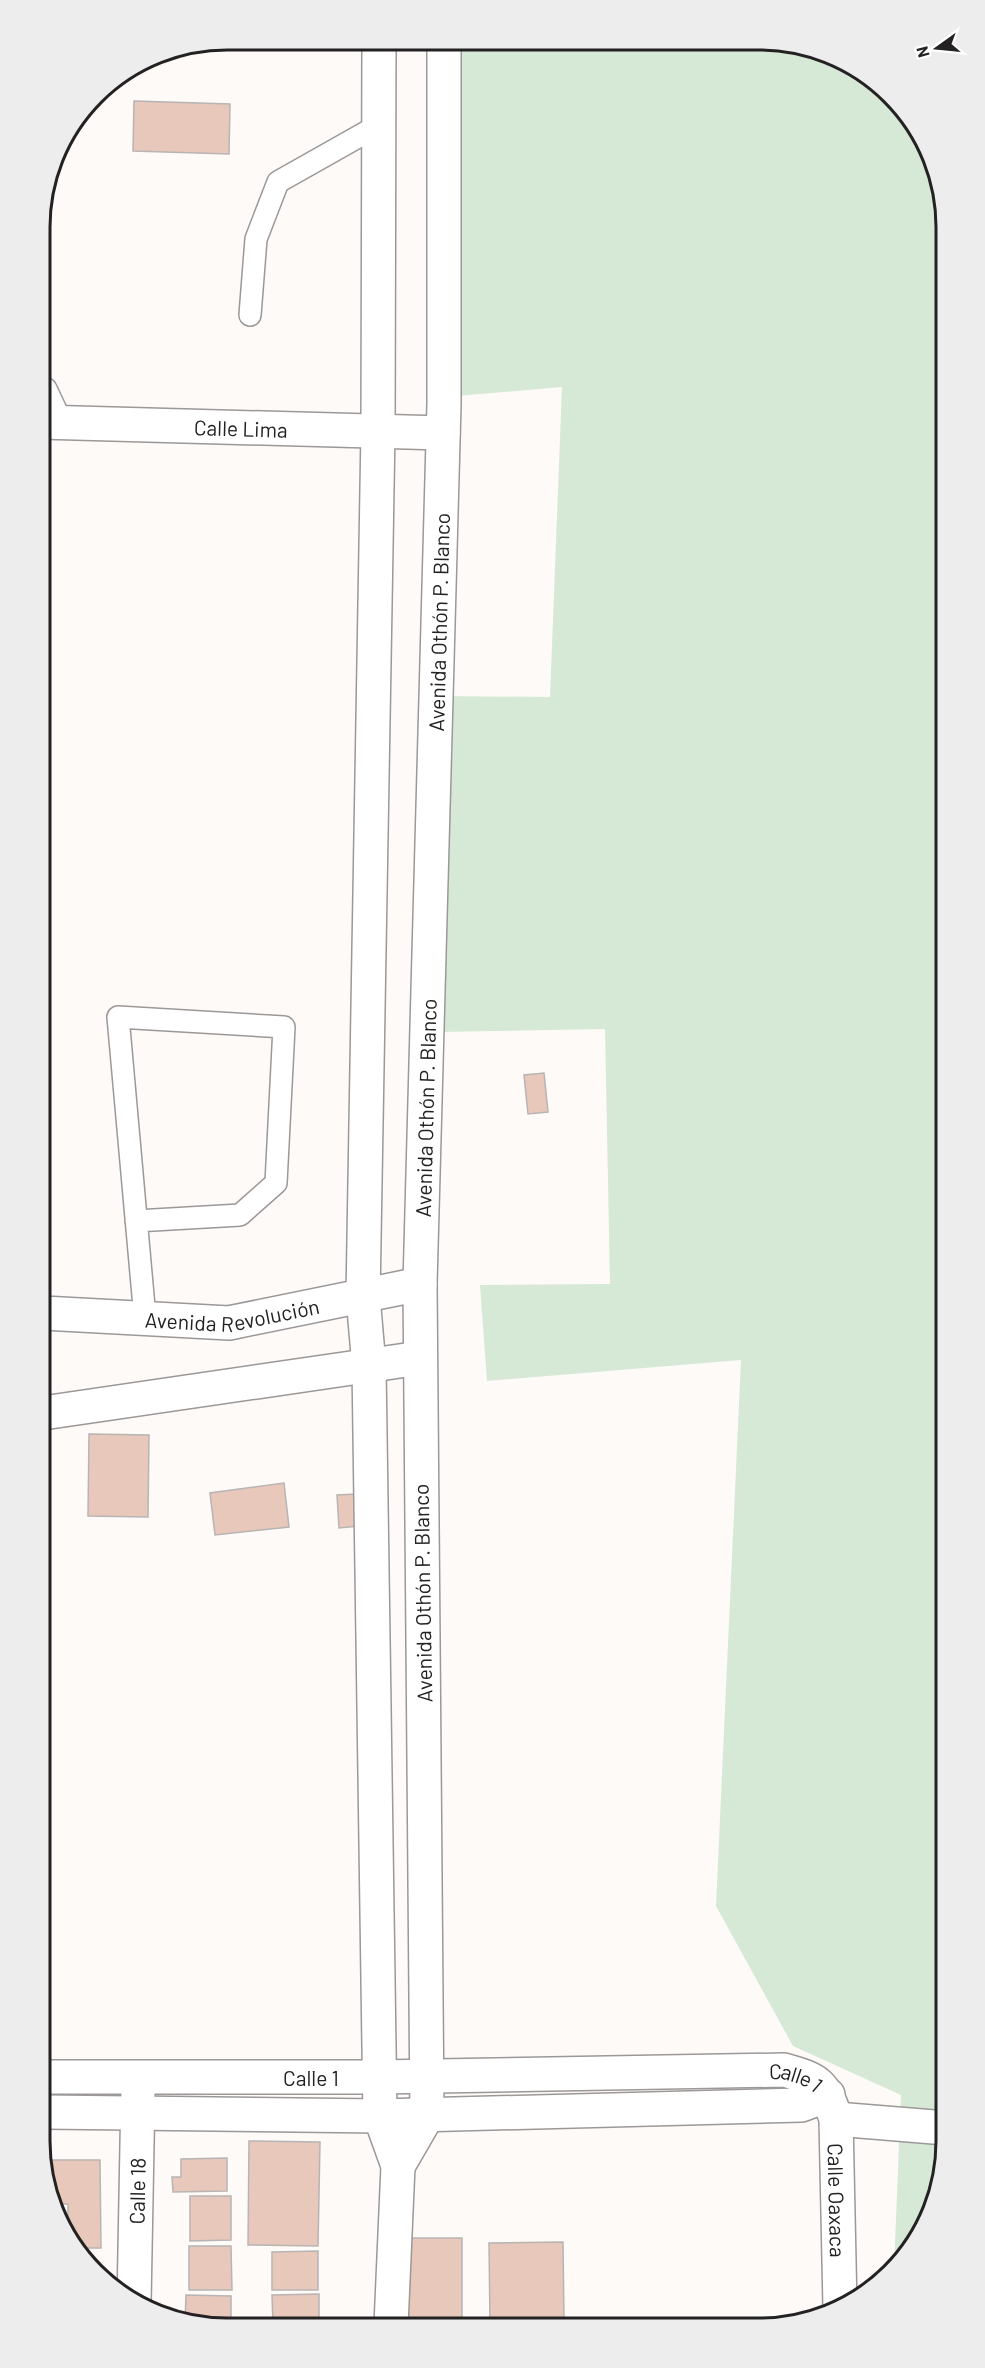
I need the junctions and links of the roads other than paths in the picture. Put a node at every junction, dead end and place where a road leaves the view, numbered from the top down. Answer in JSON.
{"nodes":[{"id":1,"x":379,"y":50,"type":"edge"},
{"id":2,"x":444,"y":50,"type":"edge"},
{"id":3,"x":379,"y":124,"type":"junction"},
{"id":4,"x":250,"y":315,"type":"dead end"},
{"id":5,"x":51,"y":423,"type":"edge"},
{"id":6,"x":378,"y":431,"type":"junction"},
{"id":7,"x":443,"y":433,"type":"junction"},
{"id":8,"x":136,"y":1221,"type":"junction"},
{"id":9,"x":420,"y":1284,"type":"junction"},
{"id":10,"x":363,"y":1297,"type":"junction"},
{"id":11,"x":50,"y":1313,"type":"edge"},
{"id":12,"x":145,"y":1318,"type":"junction"},
{"id":13,"x":420,"y":1358,"type":"junction"},
{"id":14,"x":369,"y":1366,"type":"junction"},
{"id":15,"x":50,"y":1412,"type":"edge"},
{"id":16,"x":428,"y":2076,"type":"junction"},
{"id":17,"x":50,"y":2077,"type":"edge"},
{"id":18,"x":139,"y":2077,"type":"junction"},
{"id":19,"x":378,"y":2077,"type":"junction"},
{"id":20,"x":832,"y":2107,"type":"junction"},
{"id":21,"x":50,"y":2112,"type":"edge"},
{"id":22,"x":137,"y":2112,"type":"junction"},
{"id":23,"x":380,"y":2116,"type":"junction"},
{"id":24,"x":427,"y":2116,"type":"junction"},
{"id":25,"x":935,"y":2126,"type":"edge"},
{"id":26,"x":398,"y":2166,"type":"junction"},
{"id":27,"x":134,"y":2292,"type":"edge"},
{"id":28,"x":840,"y":2299,"type":"edge"},
{"id":29,"x":391,"y":2318,"type":"edge"}],
"edges":[{"from":1,"to":3,"type":"street","name":"Avenida Othón P. Blanco"},
{"from":2,"to":7,"type":"street","name":"Avenida Othón P. Blanco"},
{"from":3,"to":4,"type":"lane"},
{"from":3,"to":6,"type":"street","name":"Avenida Othón P. Blanco"},
{"from":5,"to":6,"type":"street","name":"Calle Lima"},
{"from":6,"to":7,"type":"street","name":"Calle Lima"},
{"from":6,"to":10,"type":"street","name":"Avenida Othón P. Blanco"},
{"from":7,"to":9,"type":"street","name":"Avenida Othón P. Blanco"},
{"from":8,"to":8,"type":"lane"},
{"from":8,"to":12,"type":"lane"},
{"from":9,"to":10,"type":"street","name":"Avenida Revolución"},
{"from":9,"to":13,"type":"street","name":"Avenida Othón P. Blanco"},
{"from":10,"to":12,"type":"street","name":"Avenida Revolución"},
{"from":10,"to":14,"type":"street","name":"Avenida Othón P. Blanco"},
{"from":11,"to":12,"type":"street","name":"Avenida Revolución"},
{"from":13,"to":14,"type":"street"},
{"from":13,"to":16,"type":"street","name":"Avenida Othón P. Blanco"},
{"from":14,"to":15,"type":"street"},
{"from":14,"to":19,"type":"street","name":"Avenida Othón P. Blanco"},
{"from":16,"to":19,"type":"street","name":"Calle 1"},
{"from":16,"to":20,"type":"street","name":"Calle 1"},
{"from":16,"to":24,"type":"street","name":"Avenida Othón P. Blanco"},
{"from":17,"to":18,"type":"street","name":"Calle 1"},
{"from":18,"to":19,"type":"street","name":"Calle 1"},
{"from":18,"to":22,"type":"street","name":"Calle 18"},
{"from":19,"to":23,"type":"street","name":"Avenida Othón P. Blanco"},
{"from":20,"to":24,"type":"street","name":"Calle 1"},
{"from":20,"to":25,"type":"street"},
{"from":20,"to":28,"type":"street","name":"Calle Oaxaca"},
{"from":21,"to":22,"type":"street","name":"Calle 1"},
{"from":22,"to":23,"type":"street","name":"Calle 1"},
{"from":22,"to":27,"type":"street","name":"Calle 18"},
{"from":23,"to":24,"type":"street","name":"Calle 1"},
{"from":23,"to":26,"type":"street","name":"Avenida Othón P. Blanco"},
{"from":24,"to":26,"type":"street","name":"Avenida Othón P. Blanco"},
{"from":26,"to":29,"type":"street","name":"Avenida Othón P. Blanco"}]}
